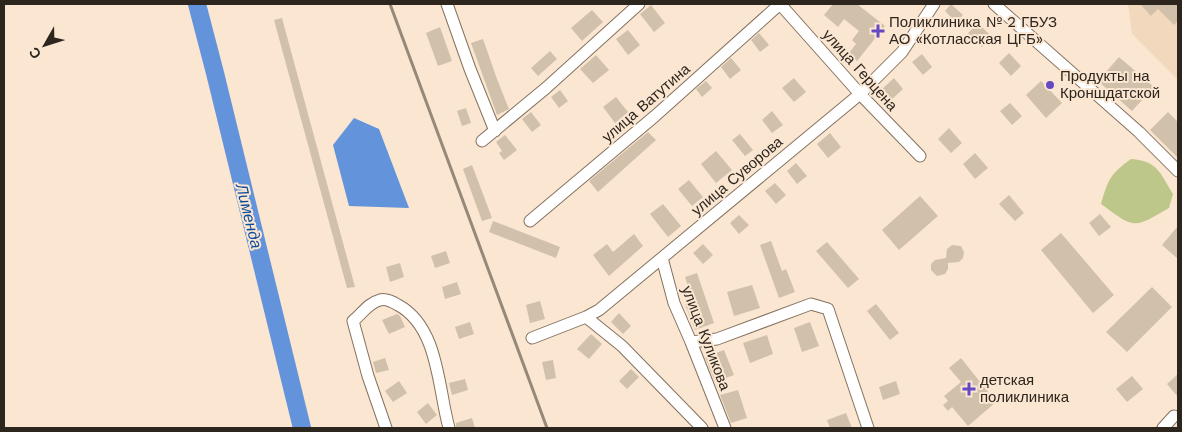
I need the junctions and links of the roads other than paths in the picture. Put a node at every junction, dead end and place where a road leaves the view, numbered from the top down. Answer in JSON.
{"nodes":[{"id":1,"x":447,"y":4,"type":"edge"},
{"id":2,"x":639,"y":4,"type":"edge"},
{"id":3,"x":780,"y":4,"type":"edge"},
{"id":4,"x":934,"y":4,"type":"edge"},
{"id":5,"x":994,"y":4,"type":"edge"},
{"id":6,"x":860,"y":94,"type":"junction"},
{"id":7,"x":494,"y":131,"type":"junction"},
{"id":8,"x":482,"y":141,"type":"dead end"},
{"id":9,"x":920,"y":156,"type":"dead end"},
{"id":10,"x":1178,"y":171,"type":"edge"},
{"id":11,"x":530,"y":220,"type":"dead end"},
{"id":12,"x":662,"y":258,"type":"junction"},
{"id":13,"x":586,"y":318,"type":"junction"},
{"id":14,"x":532,"y":338,"type":"dead end"},
{"id":15,"x":691,"y":342,"type":"junction"},
{"id":16,"x":1174,"y":416,"type":"dead end"},
{"id":17,"x":386,"y":428,"type":"edge"},
{"id":18,"x":449,"y":428,"type":"edge"},
{"id":19,"x":702,"y":428,"type":"edge"},
{"id":20,"x":724,"y":428,"type":"edge"},
{"id":21,"x":868,"y":428,"type":"edge"},
{"id":22,"x":1163,"y":428,"type":"edge"}],
"edges":[{"from":1,"to":7,"type":"street"},
{"from":2,"to":7,"type":"street"},
{"from":3,"to":6,"type":"street","name":"улица Герцена"},
{"from":3,"to":11,"type":"street","name":"улица Ватутина"},
{"from":4,"to":6,"type":"street","name":"улица Суворова"},
{"from":5,"to":10,"type":"street"},
{"from":6,"to":9,"type":"street","name":"улица Герцена"},
{"from":6,"to":12,"type":"street","name":"улица Суворова"},
{"from":7,"to":8,"type":"street"},
{"from":12,"to":13,"type":"street","name":"улица Суворова"},
{"from":12,"to":15,"type":"street","name":"улица Куликова"},
{"from":13,"to":14,"type":"street","name":"улица Суворова"},
{"from":13,"to":19,"type":"street"},
{"from":15,"to":20,"type":"street","name":"улица Куликова"},
{"from":15,"to":21,"type":"street"},
{"from":16,"to":22,"type":"street"},
{"from":17,"to":18,"type":"street"}]}
